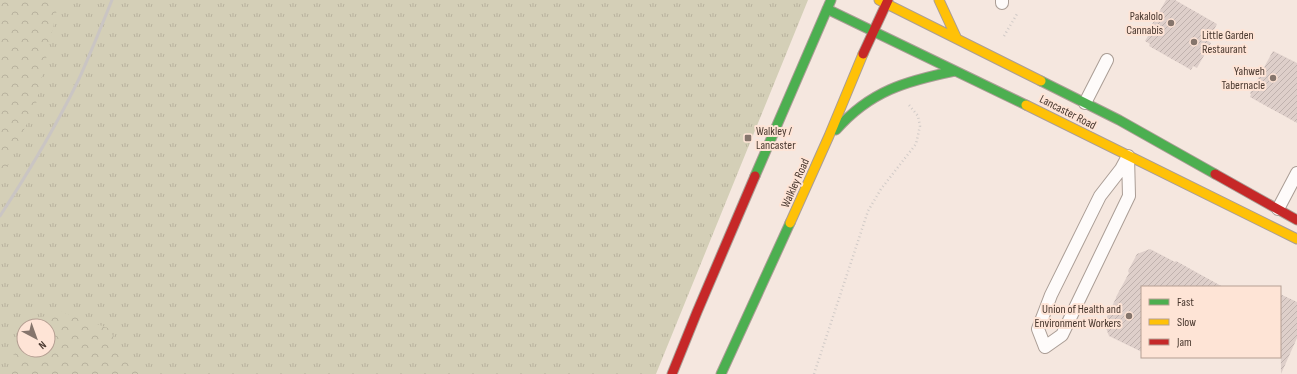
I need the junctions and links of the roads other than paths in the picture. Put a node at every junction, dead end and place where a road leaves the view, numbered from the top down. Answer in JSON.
{"nodes":[{"id":1,"x":832,"y":0,"type":"edge"},
{"id":2,"x":938,"y":0,"type":"edge"},
{"id":3,"x":884,"y":1,"type":"edge"},
{"id":4,"x":827,"y":9,"type":"junction"},
{"id":5,"x":873,"y":31,"type":"junction"},
{"id":6,"x":957,"y":39,"type":"junction"},
{"id":7,"x":1107,"y":60,"type":"dead end"},
{"id":8,"x":955,"y":71,"type":"junction"},
{"id":9,"x":1085,"y":103,"type":"junction"},
{"id":10,"x":829,"y":136,"type":"junction"},
{"id":11,"x":1128,"y":156,"type":"junction"},
{"id":12,"x":1297,"y":173,"type":"edge"},
{"id":13,"x":1278,"y":209,"type":"junction"},
{"id":14,"x":1297,"y":220,"type":"edge"},
{"id":15,"x":1270,"y":226,"type":"junction"},
{"id":16,"x":1297,"y":239,"type":"edge"},
{"id":17,"x":672,"y":374,"type":"edge"},
{"id":18,"x":722,"y":374,"type":"edge"}],
"edges":[{"from":1,"to":4,"type":"street"},
{"from":2,"to":6,"type":"street"},
{"from":3,"to":5,"type":"street","name":"Walkley Road"},
{"from":3,"to":6,"type":"street","name":"Lancaster Road"},
{"from":4,"to":5,"type":"street","name":"Lancaster Road"},
{"from":4,"to":17,"type":"street"},
{"from":5,"to":8,"type":"street","name":"Lancaster Road"},
{"from":5,"to":10,"type":"street","name":"Walkley Road"},
{"from":6,"to":9,"type":"street","name":"Lancaster Road"},
{"from":7,"to":9,"type":"lane"},
{"from":8,"to":10,"type":"street"},
{"from":8,"to":11,"type":"street","name":"Lancaster Road"},
{"from":9,"to":13,"type":"street","name":"Lancaster Road"},
{"from":10,"to":18,"type":"street","name":"Walkley Road"},
{"from":11,"to":11,"type":"lane"},
{"from":11,"to":15,"type":"street","name":"Lancaster Road"},
{"from":12,"to":13,"type":"lane"},
{"from":13,"to":14,"type":"street","name":"Lancaster Road"},
{"from":13,"to":15,"type":"street"},
{"from":15,"to":16,"type":"street","name":"Lancaster Road"}]}
